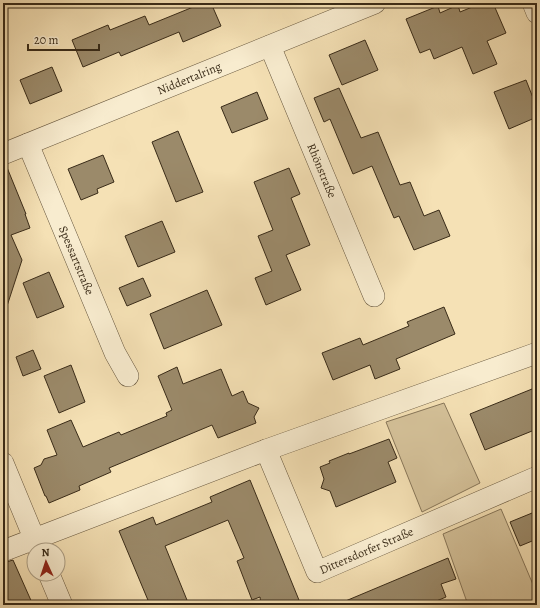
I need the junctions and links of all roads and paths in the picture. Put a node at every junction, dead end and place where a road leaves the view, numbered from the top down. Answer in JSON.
{"nodes":[{"id":1,"x":375,"y":3,"type":"edge"},
{"id":2,"x":533,"y":3,"type":"edge"},
{"id":3,"x":537,"y":13,"type":"edge"},
{"id":4,"x":270,"y":46,"type":"junction"},
{"id":5,"x":28,"y":144,"type":"junction"},
{"id":6,"x":3,"y":154,"type":"edge"},
{"id":7,"x":374,"y":296,"type":"dead end"},
{"id":8,"x":537,"y":354,"type":"edge"},
{"id":9,"x":128,"y":376,"type":"dead end"},
{"id":10,"x":266,"y":450,"type":"junction"},
{"id":11,"x":3,"y":463,"type":"edge"},
{"id":12,"x":537,"y":477,"type":"edge"},
{"id":13,"x":36,"y":542,"type":"edge"},
{"id":14,"x":44,"y":542,"type":"edge"},
{"id":15,"x":26,"y":547,"type":"edge"},
{"id":16,"x":3,"y":551,"type":"edge"},
{"id":17,"x":52,"y":582,"type":"edge"},
{"id":18,"x":62,"y":605,"type":"edge"}],
"edges":[{"from":1,"to":4,"type":"street","name":"Niddertalring"},
{"from":2,"to":3,"type":"street"},
{"from":4,"to":5,"type":"street","name":"Niddertalring"},
{"from":4,"to":7,"type":"street","name":"Rhönstraße"},
{"from":5,"to":6,"type":"street","name":"Niddertalring"},
{"from":5,"to":9,"type":"street","name":"Spessartstraße"},
{"from":8,"to":10,"type":"street"},
{"from":10,"to":12,"type":"street","name":"Dittersdorfer Straße"},
{"from":10,"to":14,"type":"street"},
{"from":11,"to":13,"type":"street"},
{"from":15,"to":16,"type":"street"},
{"from":17,"to":18,"type":"street"}]}
